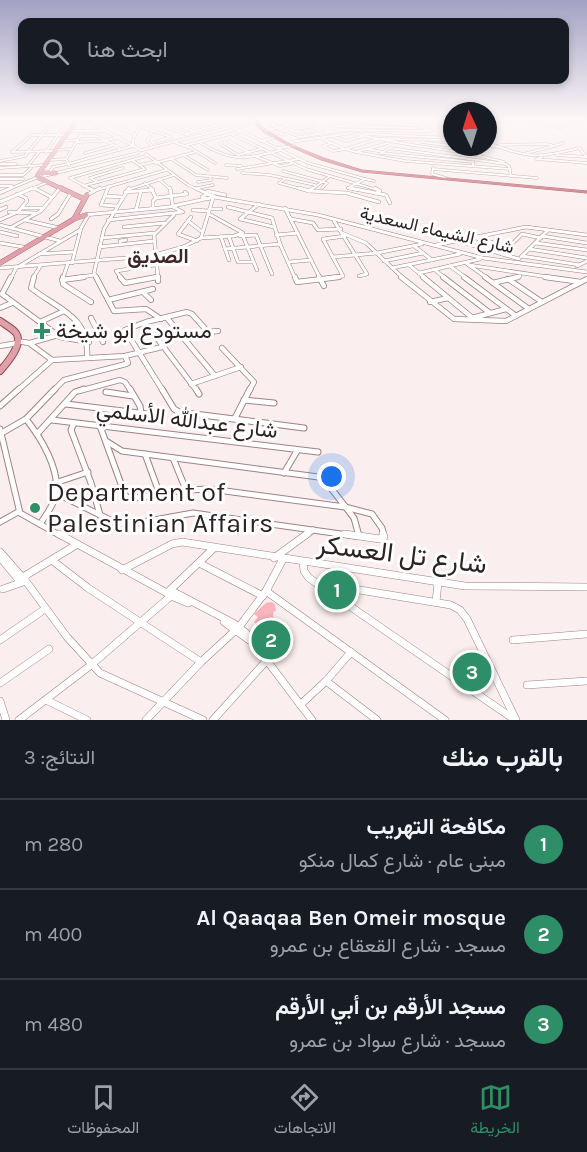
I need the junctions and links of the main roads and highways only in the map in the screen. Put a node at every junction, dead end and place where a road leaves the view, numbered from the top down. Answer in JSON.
{"nodes":[{"id":1,"x":53,"y":154,"type":"edge"},
{"id":2,"x":312,"y":154,"type":"edge"},
{"id":3,"x":315,"y":154,"type":"edge"},
{"id":4,"x":53,"y":173,"type":"road end"},
{"id":5,"x":42,"y":176,"type":"junction"},
{"id":6,"x":445,"y":179,"type":"junction"},
{"id":7,"x":463,"y":180,"type":"junction"},
{"id":8,"x":490,"y":184,"type":"junction"},
{"id":9,"x":587,"y":192,"type":"edge"},
{"id":10,"x":77,"y":214,"type":"junction"},
{"id":11,"x":2,"y":260,"type":"edge"},
{"id":12,"x":0,"y":321,"type":"edge"},
{"id":13,"x":0,"y":371,"type":"edge"}],
"edges":[{"from":1,"to":5,"type":"main road"},
{"from":2,"to":6,"type":"highway"},
{"from":3,"to":6,"type":"highway"},
{"from":4,"to":5,"type":"main road"},
{"from":5,"to":10,"type":"main road"},
{"from":6,"to":7,"type":"highway"},
{"from":6,"to":8,"type":"highway"},
{"from":7,"to":8,"type":"highway"},
{"from":7,"to":9,"type":"highway"},
{"from":8,"to":9,"type":"highway"},
{"from":10,"to":10,"type":"main road"},
{"from":10,"to":11,"type":"main road"},
{"from":12,"to":13,"type":"main road"}]}
